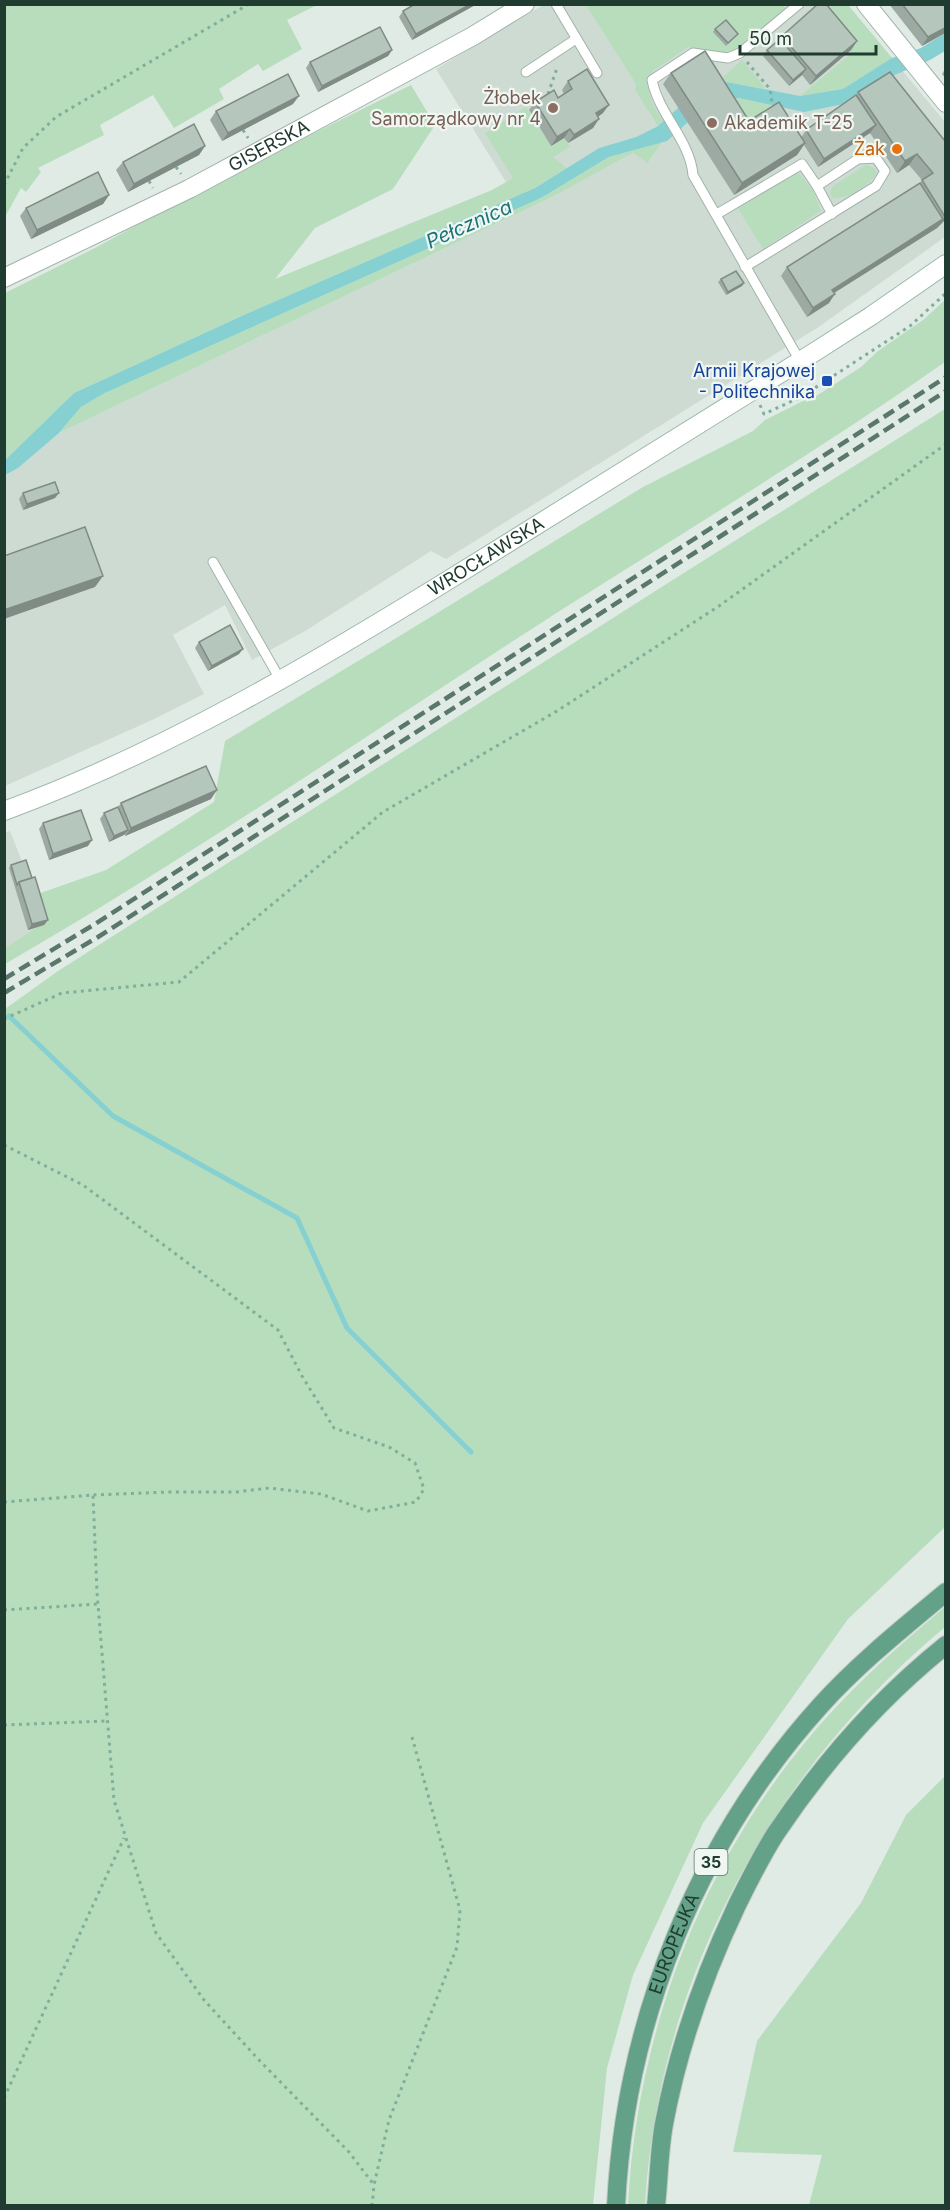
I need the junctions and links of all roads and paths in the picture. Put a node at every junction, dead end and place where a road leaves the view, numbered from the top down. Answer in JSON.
{"nodes":[{"id":1,"x":249,"y":4,"type":"edge"},
{"id":2,"x":525,"y":4,"type":"edge"},
{"id":3,"x":556,"y":4,"type":"edge"},
{"id":4,"x":799,"y":4,"type":"edge"},
{"id":5,"x":866,"y":4,"type":"edge"},
{"id":6,"x":576,"y":39,"type":"junction"},
{"id":7,"x":740,"y":53,"type":"junction"},
{"id":8,"x":526,"y":72,"type":"dead end"},
{"id":9,"x":597,"y":73,"type":"dead end"},
{"id":10,"x":945,"y":104,"type":"edge"},
{"id":11,"x":775,"y":114,"type":"edge"},
{"id":12,"x":4,"y":184,"type":"edge"},
{"id":13,"x":817,"y":186,"type":"junction"},
{"id":14,"x":717,"y":214,"type":"junction"},
{"id":15,"x":832,"y":214,"type":"junction"},
{"id":16,"x":945,"y":264,"type":"edge"},
{"id":17,"x":745,"y":267,"type":"junction"},
{"id":18,"x":4,"y":278,"type":"edge"},
{"id":19,"x":945,"y":293,"type":"edge"},
{"id":20,"x":800,"y":361,"type":"junction"},
{"id":21,"x":801,"y":397,"type":"dead end"},
{"id":22,"x":945,"y":444,"type":"edge"},
{"id":23,"x":213,"y":562,"type":"dead end"},
{"id":24,"x":281,"y":681,"type":"junction"},
{"id":25,"x":4,"y":811,"type":"edge"},
{"id":26,"x":4,"y":1019,"type":"edge"},
{"id":27,"x":4,"y":1145,"type":"edge"},
{"id":28,"x":93,"y":1495,"type":"junction"},
{"id":29,"x":4,"y":1502,"type":"edge"},
{"id":30,"x":945,"y":1592,"type":"edge"},
{"id":31,"x":98,"y":1604,"type":"junction"},
{"id":32,"x":4,"y":1610,"type":"edge"},
{"id":33,"x":945,"y":1645,"type":"edge"},
{"id":34,"x":107,"y":1721,"type":"junction"},
{"id":35,"x":4,"y":1725,"type":"edge"},
{"id":36,"x":412,"y":1737,"type":"dead end"},
{"id":37,"x":124,"y":1837,"type":"junction"},
{"id":38,"x":4,"y":2098,"type":"edge"},
{"id":39,"x":374,"y":2185,"type":"junction"},
{"id":40,"x":372,"y":2205,"type":"edge"},
{"id":41,"x":616,"y":2205,"type":"edge"},
{"id":42,"x":656,"y":2205,"type":"edge"}],
"edges":[{"from":1,"to":12,"type":"path"},
{"from":2,"to":18,"type":"main road","name":"GISERSKA"},
{"from":3,"to":6,"type":"lane"},
{"from":4,"to":7,"type":"lane"},
{"from":5,"to":10,"type":"main road"},
{"from":6,"to":8,"type":"lane"},
{"from":6,"to":9,"type":"lane"},
{"from":7,"to":11,"type":"path"},
{"from":7,"to":14,"type":"lane"},
{"from":13,"to":14,"type":"lane"},
{"from":13,"to":15,"type":"lane"},
{"from":13,"to":15,"type":"lane"},
{"from":14,"to":17,"type":"lane"},
{"from":15,"to":17,"type":"lane"},
{"from":16,"to":20,"type":"main road","name":"WROCŁAWSKA"},
{"from":17,"to":20,"type":"lane"},
{"from":19,"to":21,"type":"path"},
{"from":20,"to":24,"type":"main road","name":"WROCŁAWSKA"},
{"from":22,"to":26,"type":"path"},
{"from":23,"to":24,"type":"lane"},
{"from":24,"to":25,"type":"main road","name":"WROCŁAWSKA"},
{"from":27,"to":28,"type":"path"},
{"from":28,"to":29,"type":"path"},
{"from":28,"to":31,"type":"path"},
{"from":30,"to":41,"type":"main road","name":"EUROPEJKA","number":"35"},
{"from":31,"to":32,"type":"path"},
{"from":31,"to":34,"type":"path"},
{"from":33,"to":42,"type":"main road","number":"35"},
{"from":34,"to":35,"type":"path"},
{"from":34,"to":37,"type":"path"},
{"from":36,"to":39,"type":"path"},
{"from":37,"to":38,"type":"path"},
{"from":37,"to":39,"type":"path"},
{"from":39,"to":40,"type":"path"}]}
